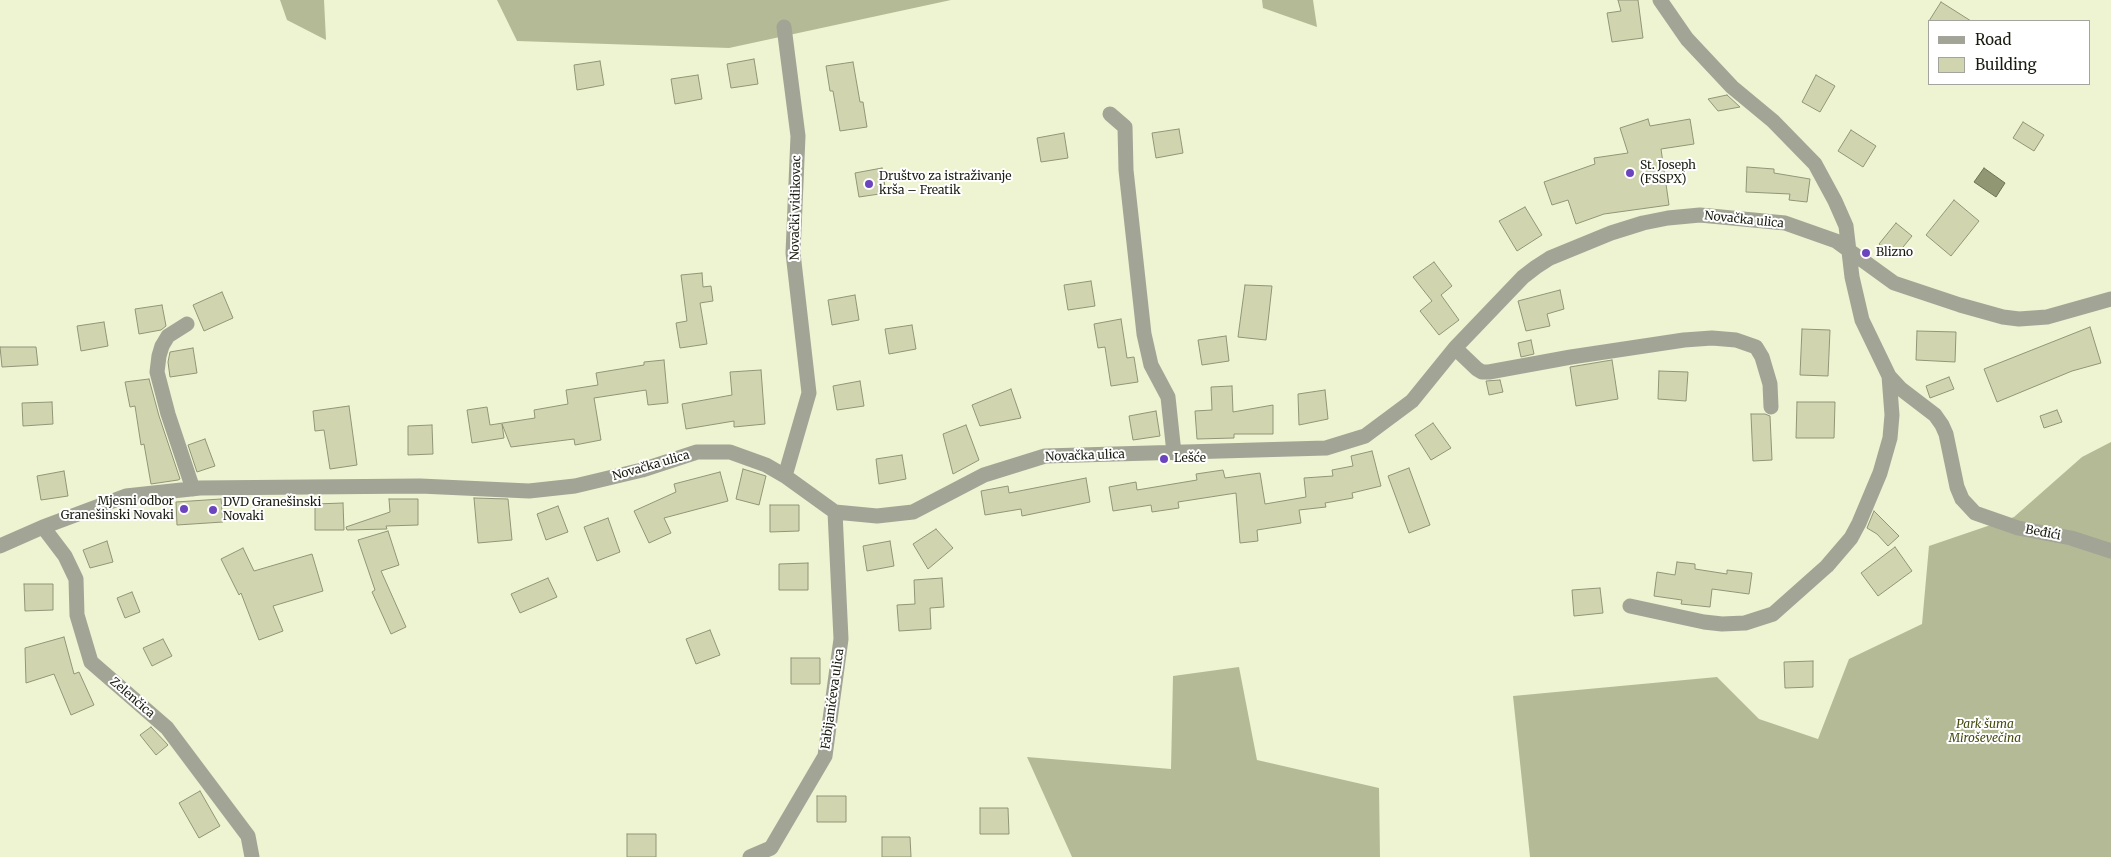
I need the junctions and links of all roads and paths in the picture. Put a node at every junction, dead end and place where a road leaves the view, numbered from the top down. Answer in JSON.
{"nodes":[{"id":1,"x":1660,"y":0,"type":"edge"},
{"id":2,"x":784,"y":27,"type":"dead end"},
{"id":3,"x":1110,"y":114,"type":"dead end"},
{"id":4,"x":1849,"y":250,"type":"junction"},
{"id":5,"x":2111,"y":299,"type":"edge"},
{"id":6,"x":187,"y":324,"type":"dead end"},
{"id":7,"x":1455,"y":348,"type":"junction"},
{"id":8,"x":1889,"y":376,"type":"junction"},
{"id":9,"x":1771,"y":407,"type":"dead end"},
{"id":10,"x":1174,"y":453,"type":"junction"},
{"id":11,"x":785,"y":476,"type":"junction"},
{"id":12,"x":192,"y":489,"type":"junction"},
{"id":13,"x":835,"y":512,"type":"junction"},
{"id":14,"x":43,"y":526,"type":"junction"},
{"id":15,"x":0,"y":546,"type":"edge"},
{"id":16,"x":2111,"y":551,"type":"edge"},
{"id":17,"x":1630,"y":606,"type":"dead end"},
{"id":18,"x":776,"y":852,"type":"edge"},
{"id":19,"x":252,"y":857,"type":"edge"},
{"id":20,"x":750,"y":857,"type":"edge"}],
"edges":[{"from":1,"to":4,"type":"street"},
{"from":2,"to":11,"type":"street","name":"Novački vidikovac"},
{"from":3,"to":10,"type":"street"},
{"from":4,"to":5,"type":"street","name":"Novačka ulica"},
{"from":4,"to":7,"type":"street","name":"Novačka ulica"},
{"from":4,"to":8,"type":"street"},
{"from":6,"to":12,"type":"street"},
{"from":7,"to":9,"type":"street"},
{"from":7,"to":10,"type":"street","name":"Novačka ulica"},
{"from":8,"to":16,"type":"street","name":"Beđići"},
{"from":8,"to":17,"type":"street"},
{"from":10,"to":13,"type":"street","name":"Novačka ulica"},
{"from":11,"to":12,"type":"street","name":"Novačka ulica"},
{"from":11,"to":13,"type":"street","name":"Novačka ulica"},
{"from":12,"to":14,"type":"street","name":"Novačka ulica"},
{"from":13,"to":18,"type":"street","name":"Fabijanićeva ulica"},
{"from":14,"to":15,"type":"street","name":"Novačka ulica"},
{"from":14,"to":19,"type":"street","name":"Zelenčica"},
{"from":18,"to":20,"type":"street","name":"Fabijanićeva ulica"}]}
